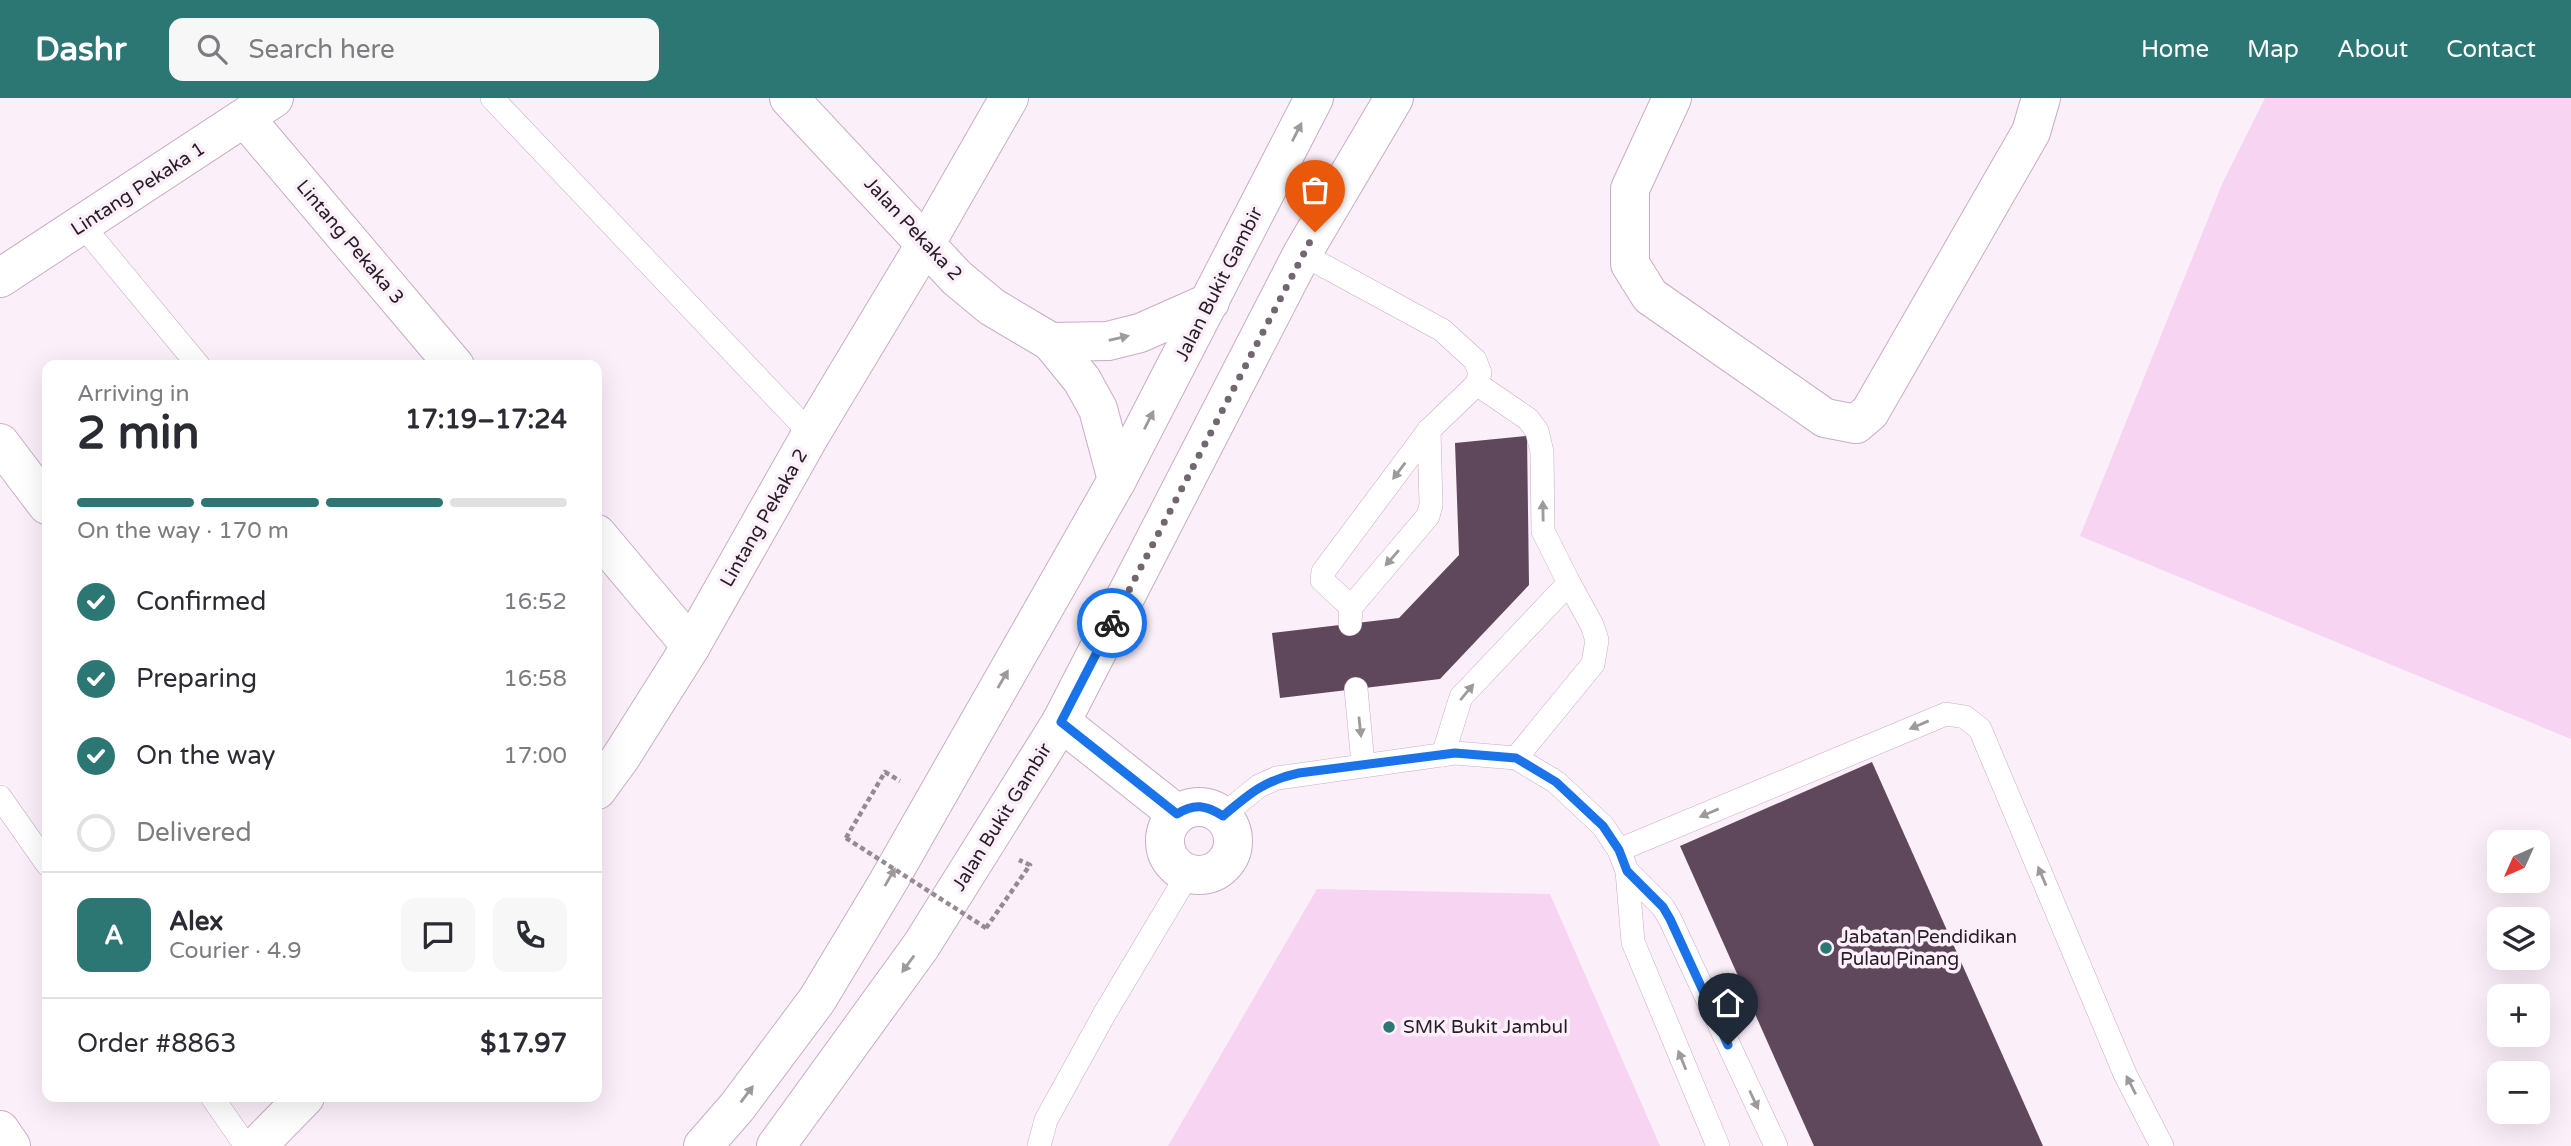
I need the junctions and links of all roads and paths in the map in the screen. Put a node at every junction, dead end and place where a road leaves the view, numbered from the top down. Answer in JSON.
{"nodes":[{"id":1,"x":492,"y":98,"type":"edge"},
{"id":2,"x":789,"y":98,"type":"edge"},
{"id":3,"x":1009,"y":98,"type":"edge"},
{"id":4,"x":1314,"y":98,"type":"edge"},
{"id":5,"x":1394,"y":98,"type":"edge"},
{"id":6,"x":1672,"y":98,"type":"edge"},
{"id":7,"x":2041,"y":98,"type":"edge"},
{"id":8,"x":258,"y":106,"type":"edge"},
{"id":9,"x":83,"y":226,"type":"junction"},
{"id":10,"x":926,"y":243,"type":"junction"},
{"id":11,"x":1302,"y":254,"type":"junction"},
{"id":12,"x":0,"y":278,"type":"edge"},
{"id":13,"x":1210,"y":302,"type":"junction"},
{"id":14,"x":1051,"y":342,"type":"junction"},
{"id":15,"x":194,"y":360,"type":"edge"},
{"id":16,"x":450,"y":360,"type":"edge"},
{"id":17,"x":1477,"y":384,"type":"junction"},
{"id":18,"x":1429,"y":430,"type":"junction"},
{"id":19,"x":811,"y":434,"type":"junction"},
{"id":20,"x":0,"y":443,"type":"edge"},
{"id":21,"x":1117,"y":480,"type":"junction"},
{"id":22,"x":42,"y":498,"type":"edge"},
{"id":23,"x":602,"y":540,"type":"edge"},
{"id":24,"x":1569,"y":583,"type":"junction"},
{"id":25,"x":691,"y":646,"type":"junction"},
{"id":26,"x":1356,"y":689,"type":"dead end"},
{"id":27,"x":1061,"y":722,"type":"junction"},
{"id":28,"x":1443,"y":755,"type":"junction"},
{"id":29,"x":1516,"y":758,"type":"junction"},
{"id":30,"x":1363,"y":764,"type":"junction"},
{"id":31,"x":602,"y":783,"type":"edge"},
{"id":32,"x":0,"y":797,"type":"edge"},
{"id":33,"x":933,"y":800,"type":"junction"},
{"id":34,"x":1177,"y":814,"type":"junction"},
{"id":35,"x":1223,"y":816,"type":"junction"},
{"id":36,"x":42,"y":857,"type":"edge"},
{"id":37,"x":1623,"y":860,"type":"junction"},
{"id":38,"x":1188,"y":874,"type":"junction"},
{"id":39,"x":986,"y":928,"type":"dead end"},
{"id":40,"x":215,"y":1102,"type":"edge"},
{"id":41,"x":301,"y":1102,"type":"edge"},
{"id":42,"x":0,"y":1130,"type":"edge"},
{"id":43,"x":11,"y":1146,"type":"edge"},
{"id":44,"x":246,"y":1146,"type":"edge"},
{"id":45,"x":257,"y":1146,"type":"edge"},
{"id":46,"x":703,"y":1146,"type":"edge"},
{"id":47,"x":776,"y":1146,"type":"edge"},
{"id":48,"x":1039,"y":1146,"type":"edge"},
{"id":49,"x":1718,"y":1146,"type":"edge"},
{"id":50,"x":1776,"y":1146,"type":"edge"},
{"id":51,"x":2162,"y":1146,"type":"edge"}],
"edges":[{"from":1,"to":19,"type":"lane"},
{"from":2,"to":10,"type":"street","name":"Jalan Pekaka 2"},
{"from":3,"to":10,"type":"street","name":"Lintang Pekaka 2"},
{"from":13,"to":4,"type":"street","name":"Jalan Bukit Gambir","one_way":true},
{"from":5,"to":11,"type":"street","name":"Jalan Bukit Gambir"},
{"from":6,"to":7,"type":"street"},
{"from":8,"to":9,"type":"street","name":"Lintang Pekaka 1"},
{"from":8,"to":16,"type":"street","name":"Lintang Pekaka 3"},
{"from":9,"to":12,"type":"street","name":"Lintang Pekaka 1"},
{"from":9,"to":15,"type":"lane"},
{"from":10,"to":14,"type":"street","name":"Jalan Pekaka 2"},
{"from":10,"to":19,"type":"street","name":"Lintang Pekaka 2"},
{"from":11,"to":17,"type":"lane"},
{"from":11,"to":27,"type":"street","name":"Jalan Bukit Gambir"},
{"from":14,"to":13,"type":"street","one_way":true},
{"from":21,"to":13,"type":"street","name":"Jalan Bukit Gambir","one_way":true},
{"from":14,"to":21,"type":"street","name":"Jalan Pekaka 2"},
{"from":17,"to":18,"type":"lane"},
{"from":24,"to":17,"type":"lane","one_way":true},
{"from":18,"to":18,"type":"lane"},
{"from":19,"to":25,"type":"street","name":"Lintang Pekaka 2"},
{"from":20,"to":22,"type":"street"},
{"from":33,"to":21,"type":"street","name":"Jalan Bukit Gambir","one_way":true},
{"from":23,"to":25,"type":"street"},
{"from":28,"to":24,"type":"lane","one_way":true},
{"from":24,"to":29,"type":"lane"},
{"from":25,"to":31,"type":"street","name":"Lintang Pekaka 2"},
{"from":26,"to":30,"type":"lane","one_way":true},
{"from":27,"to":34,"type":"street"},
{"from":27,"to":47,"type":"street","name":"Jalan Bukit Gambir","one_way":true},
{"from":28,"to":29,"type":"lane"},
{"from":28,"to":30,"type":"lane"},
{"from":29,"to":37,"type":"lane"},
{"from":30,"to":35,"type":"lane"},
{"from":32,"to":36,"type":"lane"},
{"from":33,"to":39,"type":"path","bridge":true},
{"from":46,"to":33,"type":"street","name":"Jalan Bukit Gambir","one_way":true},
{"from":34,"to":35,"type":"street"},
{"from":34,"to":38,"type":"street"},
{"from":35,"to":38,"type":"street"},
{"from":49,"to":37,"type":"lane","one_way":true},
{"from":37,"to":50,"type":"lane","one_way":true},
{"from":51,"to":37,"type":"lane","one_way":true},
{"from":38,"to":48,"type":"lane"},
{"from":40,"to":44,"type":"lane"},
{"from":41,"to":45,"type":"street"},
{"from":42,"to":43,"type":"street"}]}
